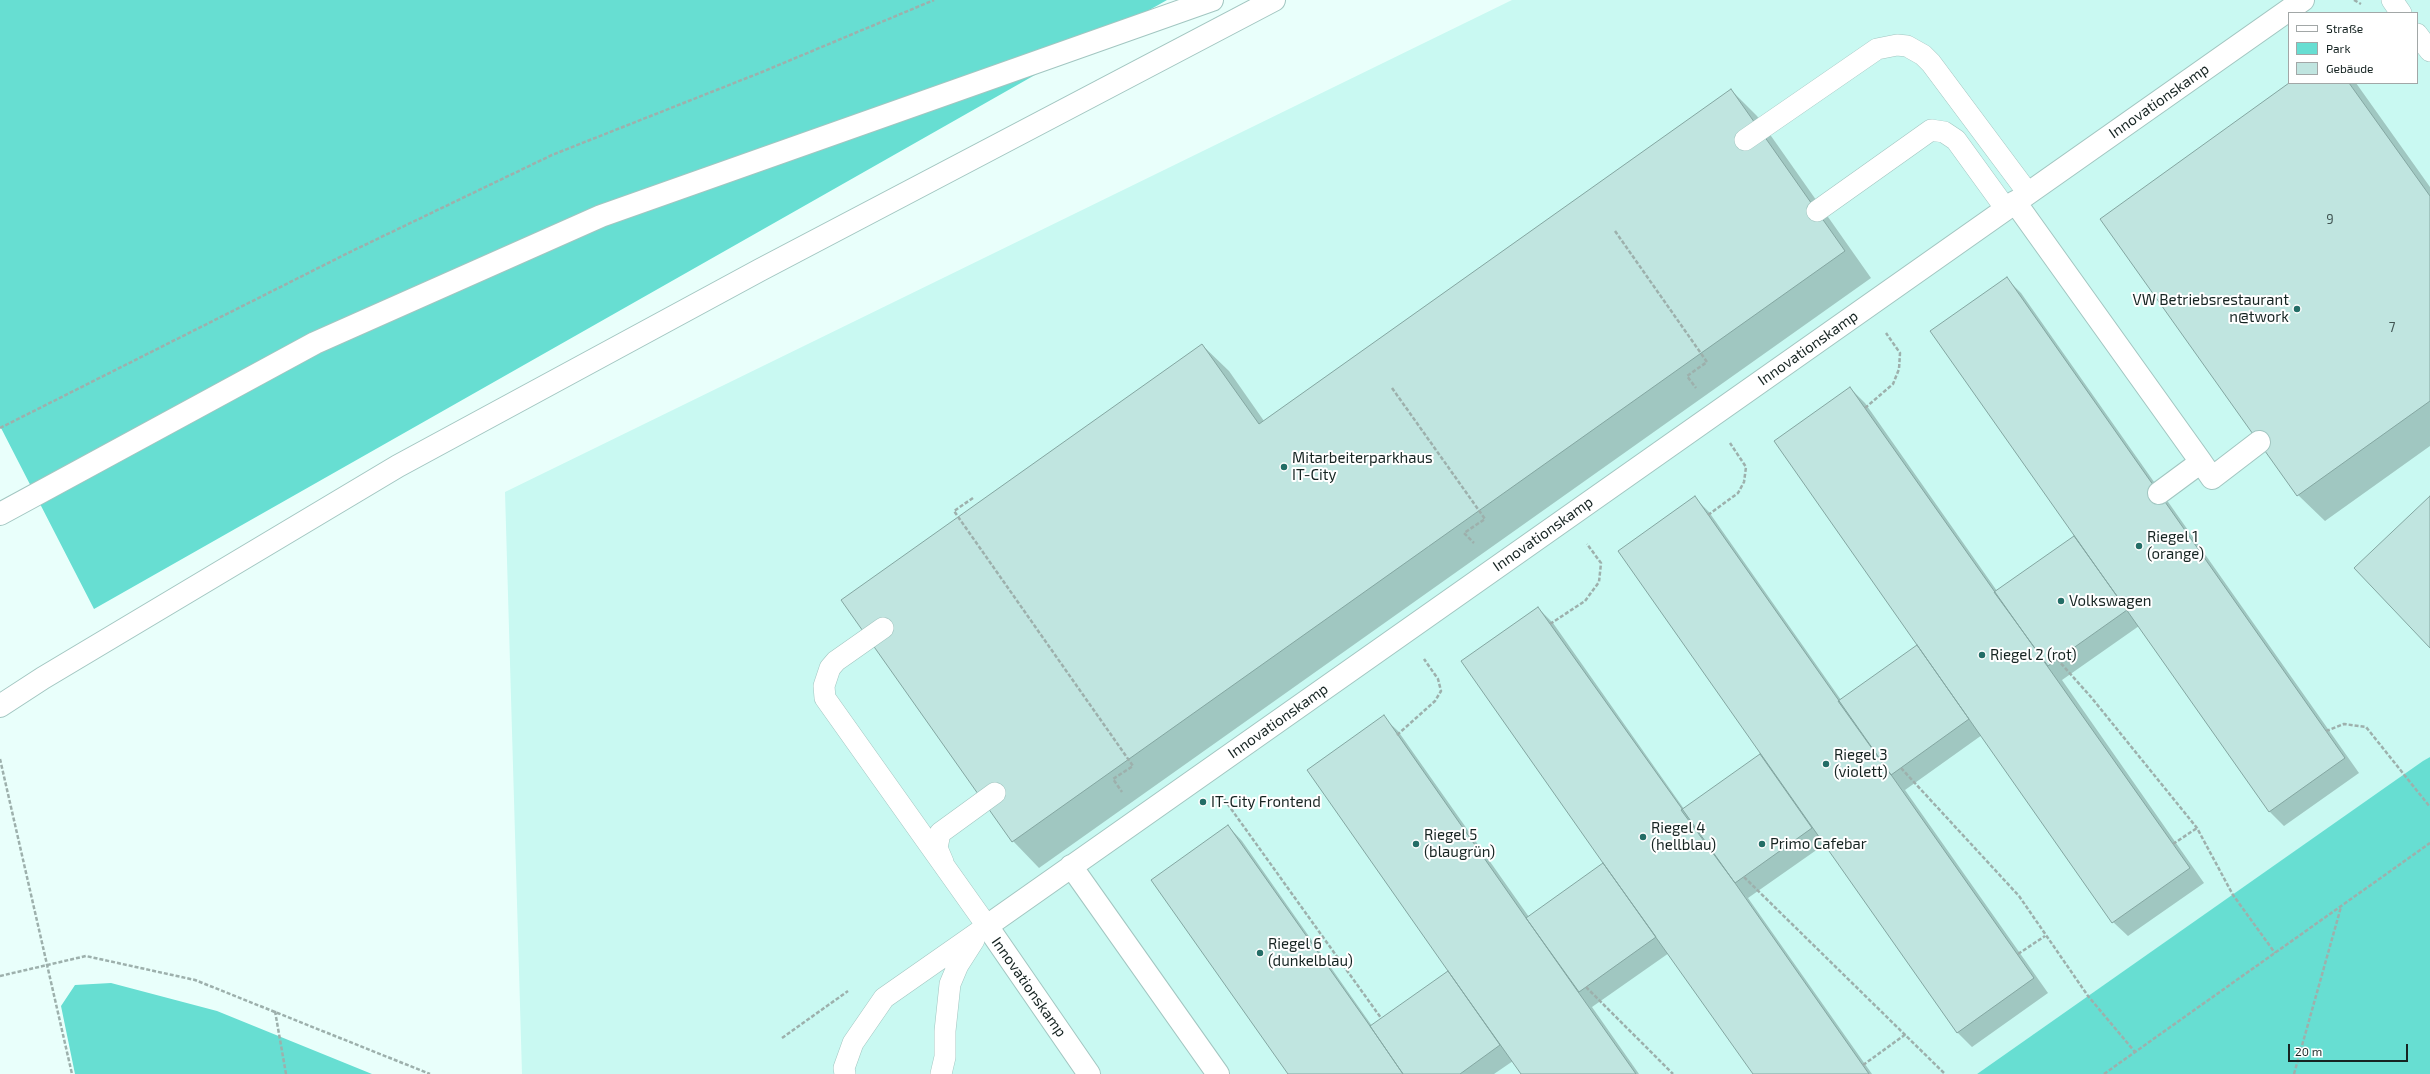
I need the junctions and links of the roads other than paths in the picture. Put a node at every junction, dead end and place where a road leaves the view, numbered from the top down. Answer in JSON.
{"nodes":[{"id":1,"x":1212,"y":0,"type":"edge"},
{"id":2,"x":1274,"y":0,"type":"edge"},
{"id":3,"x":2303,"y":0,"type":"edge"},
{"id":4,"x":2392,"y":0,"type":"edge"},
{"id":5,"x":2400,"y":12,"type":"edge"},
{"id":6,"x":2418,"y":35,"type":"edge"},
{"id":7,"x":2430,"y":51,"type":"edge"},
{"id":8,"x":1745,"y":140,"type":"dead end"},
{"id":9,"x":2017,"y":201,"type":"junction"},
{"id":10,"x":1817,"y":211,"type":"dead end"},
{"id":11,"x":2259,"y":442,"type":"dead end"},
{"id":12,"x":2201,"y":462,"type":"junction"},
{"id":13,"x":2159,"y":493,"type":"dead end"},
{"id":14,"x":0,"y":514,"type":"edge"},
{"id":15,"x":883,"y":628,"type":"dead end"},
{"id":16,"x":0,"y":706,"type":"edge"},
{"id":17,"x":995,"y":793,"type":"dead end"},
{"id":18,"x":1071,"y":866,"type":"junction"},
{"id":19,"x":946,"y":870,"type":"junction"},
{"id":20,"x":987,"y":926,"type":"junction"},
{"id":21,"x":844,"y":1074,"type":"edge"},
{"id":22,"x":941,"y":1074,"type":"edge"},
{"id":23,"x":1089,"y":1074,"type":"edge"},
{"id":24,"x":1218,"y":1074,"type":"edge"}],
"edges":[{"from":1,"to":14,"type":"main road"},
{"from":2,"to":16,"type":"main road"},
{"from":3,"to":9,"type":"main road","name":"Innovationskamp"},
{"from":4,"to":5,"type":"lane"},
{"from":6,"to":7,"type":"lane"},
{"from":8,"to":9,"type":"lane"},
{"from":9,"to":10,"type":"lane"},
{"from":9,"to":12,"type":"main road"},
{"from":9,"to":18,"type":"main road","name":"Innovationskamp"},
{"from":11,"to":12,"type":"main road"},
{"from":12,"to":13,"type":"main road"},
{"from":15,"to":19,"type":"lane"},
{"from":17,"to":19,"type":"lane"},
{"from":18,"to":20,"type":"main road","name":"Innovationskamp"},
{"from":18,"to":24,"type":"main road"},
{"from":19,"to":20,"type":"lane"},
{"from":20,"to":21,"type":"lane"},
{"from":20,"to":22,"type":"lane"},
{"from":20,"to":23,"type":"main road","name":"Innovationskamp"}]}
